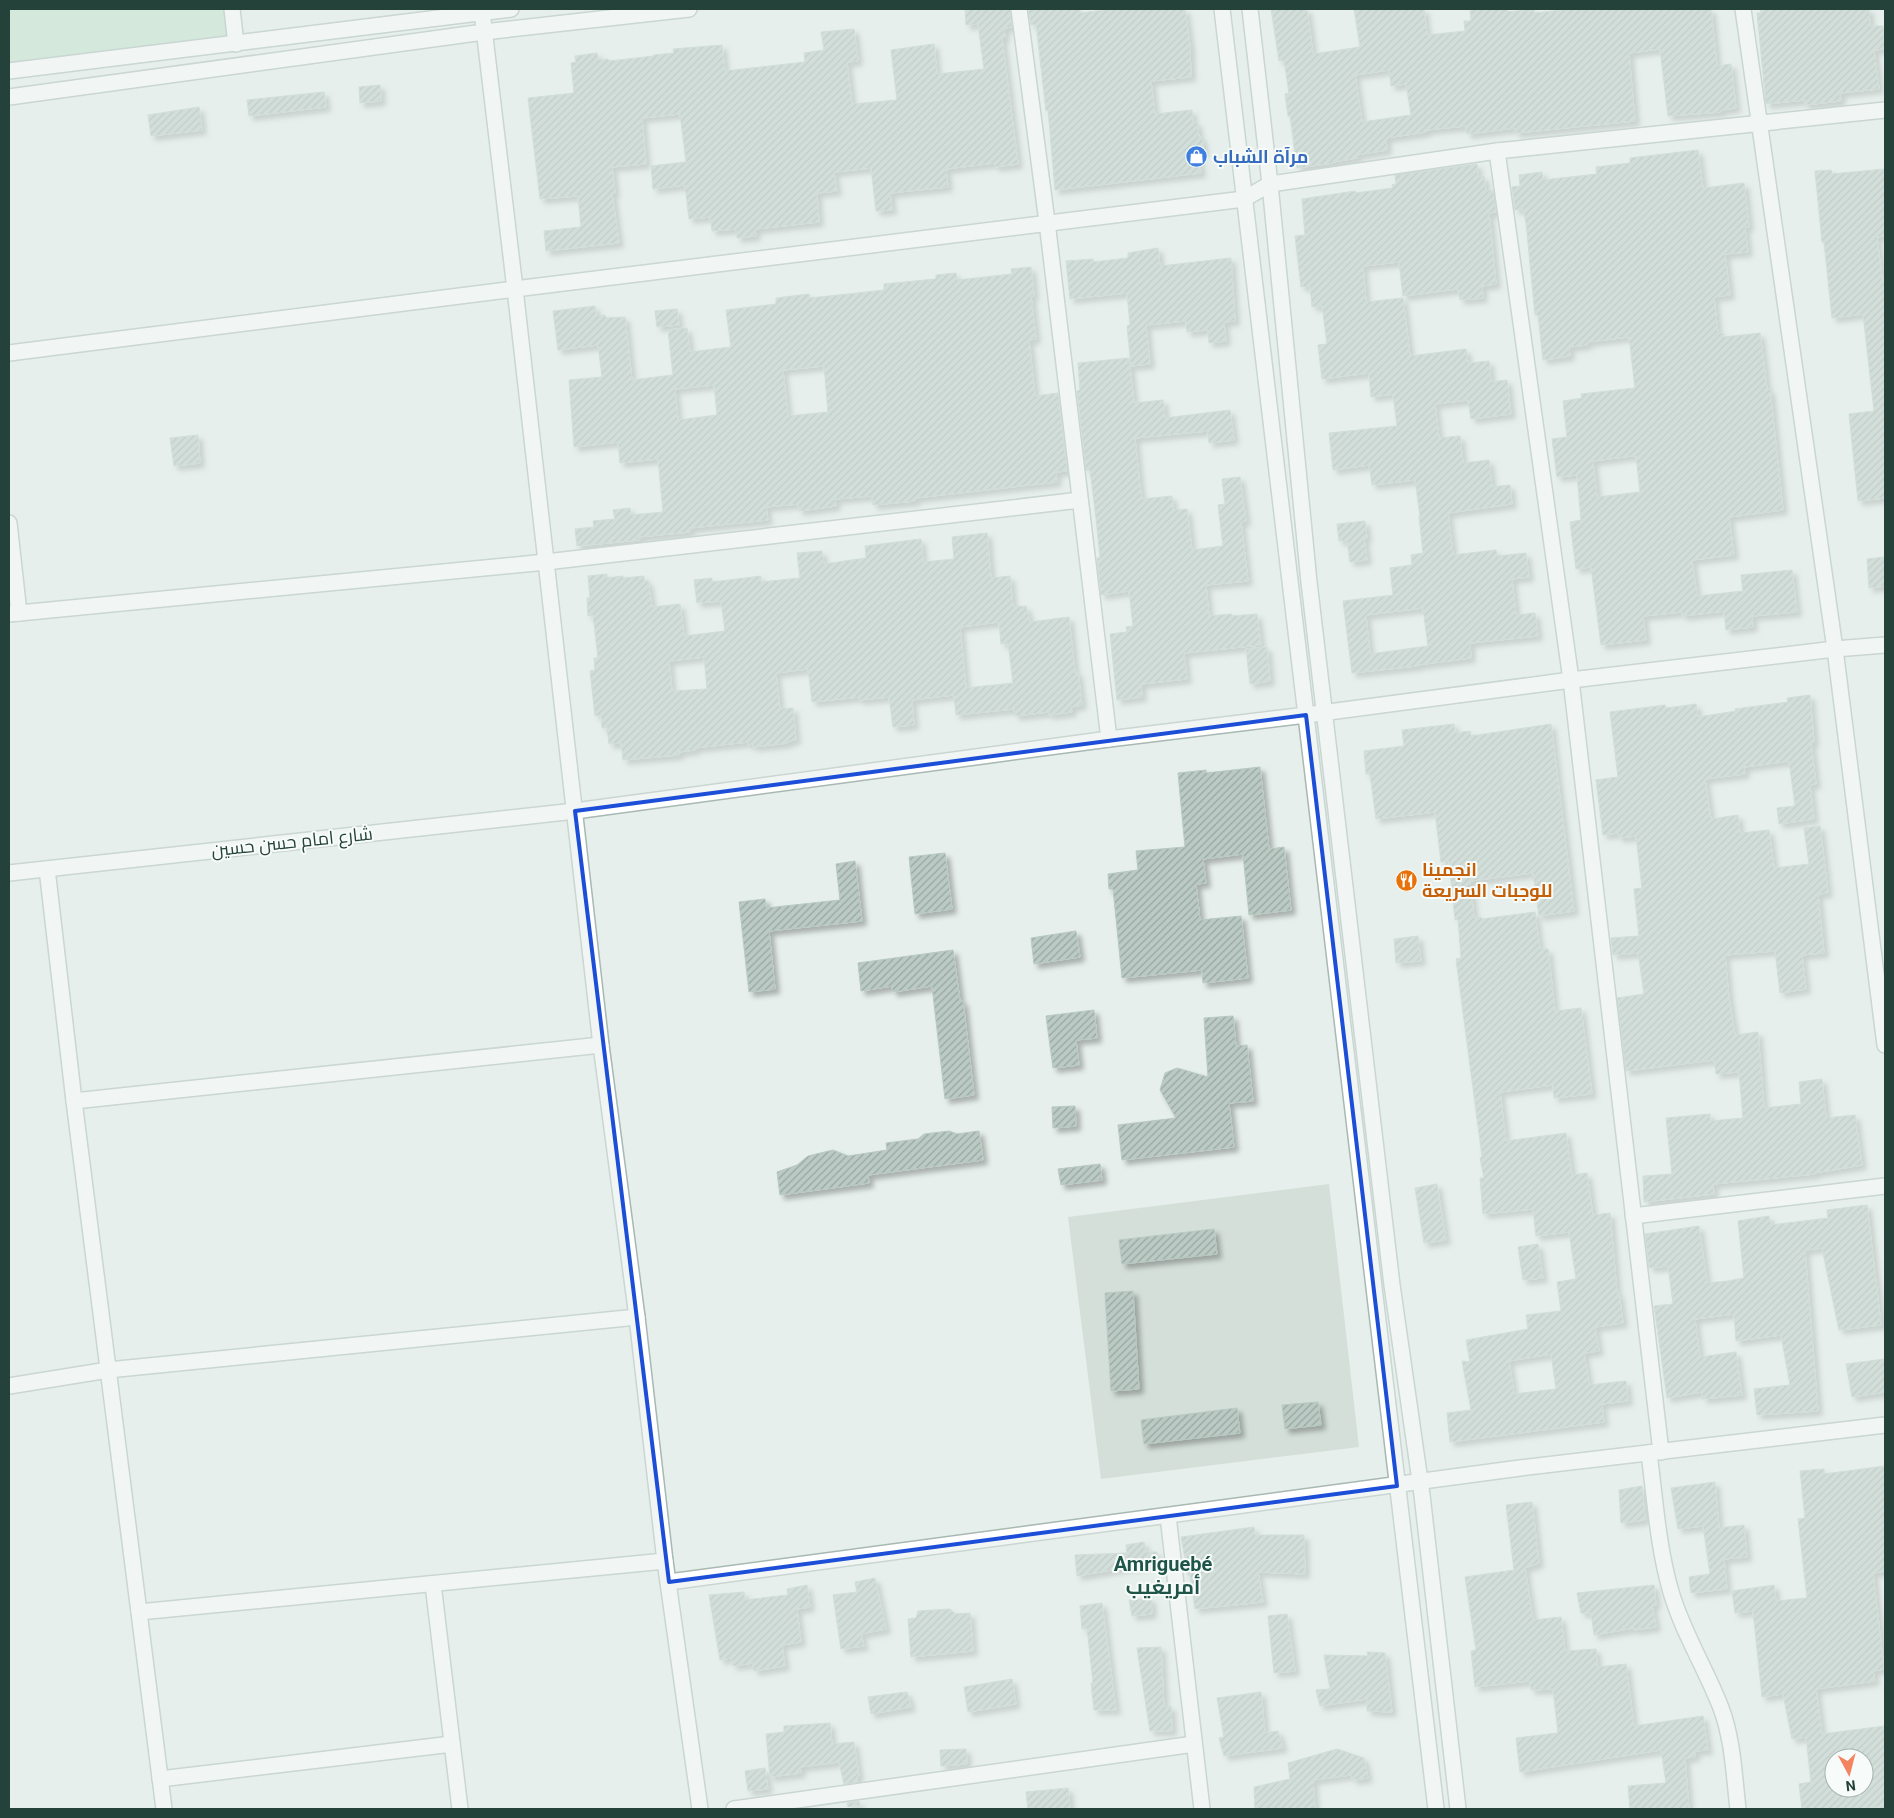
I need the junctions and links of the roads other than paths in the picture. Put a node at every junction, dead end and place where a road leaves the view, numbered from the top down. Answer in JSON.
{"nodes":[{"id":1,"x":232,"y":9,"type":"edge"},
{"id":2,"x":511,"y":9,"type":"edge"},
{"id":3,"x":689,"y":9,"type":"edge"},
{"id":4,"x":1020,"y":9,"type":"edge"},
{"id":5,"x":1222,"y":9,"type":"edge"},
{"id":6,"x":1250,"y":9,"type":"edge"},
{"id":7,"x":1744,"y":9,"type":"edge"},
{"id":8,"x":482,"y":12,"type":"junction"},
{"id":9,"x":484,"y":32,"type":"junction"},
{"id":10,"x":236,"y":44,"type":"junction"},
{"id":11,"x":9,"y":71,"type":"edge"},
{"id":12,"x":9,"y":97,"type":"edge"},
{"id":13,"x":1885,"y":110,"type":"edge"},
{"id":14,"x":1760,"y":124,"type":"junction"},
{"id":15,"x":1497,"y":151,"type":"junction"},
{"id":16,"x":1270,"y":184,"type":"junction"},
{"id":17,"x":1244,"y":199,"type":"junction"},
{"id":18,"x":1047,"y":222,"type":"junction"},
{"id":19,"x":515,"y":288,"type":"junction"},
{"id":20,"x":9,"y":353,"type":"edge"},
{"id":21,"x":1080,"y":500,"type":"junction"},
{"id":22,"x":9,"y":524,"type":"edge"},
{"id":23,"x":546,"y":562,"type":"junction"},
{"id":24,"x":14,"y":613,"type":"edge"},
{"id":25,"x":1885,"y":645,"type":"edge"},
{"id":26,"x":1835,"y":649,"type":"junction"},
{"id":27,"x":1571,"y":680,"type":"junction"},
{"id":28,"x":1326,"y":712,"type":"junction"},
{"id":29,"x":1306,"y":715,"type":"junction"},
{"id":30,"x":1109,"y":739,"type":"junction"},
{"id":31,"x":576,"y":811,"type":"junction"},
{"id":32,"x":47,"y":869,"type":"junction"},
{"id":33,"x":9,"y":873,"type":"edge"},
{"id":34,"x":601,"y":1045,"type":"junction"},
{"id":35,"x":1885,"y":1045,"type":"edge"},
{"id":36,"x":74,"y":1101,"type":"junction"},
{"id":37,"x":1885,"y":1186,"type":"edge"},
{"id":38,"x":1633,"y":1216,"type":"junction"},
{"id":39,"x":637,"y":1317,"type":"junction"},
{"id":40,"x":108,"y":1370,"type":"junction"},
{"id":41,"x":9,"y":1386,"type":"edge"},
{"id":42,"x":1885,"y":1425,"type":"edge"},
{"id":43,"x":1655,"y":1453,"type":"junction"},
{"id":44,"x":1420,"y":1483,"type":"junction"},
{"id":45,"x":1397,"y":1486,"type":"junction"},
{"id":46,"x":1168,"y":1516,"type":"junction"},
{"id":47,"x":666,"y":1561,"type":"junction"},
{"id":48,"x":669,"y":1582,"type":"junction"},
{"id":49,"x":433,"y":1584,"type":"junction"},
{"id":50,"x":139,"y":1612,"type":"junction"},
{"id":51,"x":452,"y":1744,"type":"junction"},
{"id":52,"x":1194,"y":1744,"type":"junction"},
{"id":53,"x":160,"y":1779,"type":"junction"},
{"id":54,"x":164,"y":1809,"type":"edge"},
{"id":55,"x":460,"y":1809,"type":"edge"},
{"id":56,"x":700,"y":1809,"type":"edge"},
{"id":57,"x":734,"y":1809,"type":"edge"},
{"id":58,"x":1202,"y":1809,"type":"edge"},
{"id":59,"x":1436,"y":1809,"type":"edge"},
{"id":60,"x":1458,"y":1809,"type":"edge"},
{"id":61,"x":1738,"y":1809,"type":"edge"}],
"edges":[{"from":1,"to":10,"type":"street"},
{"from":2,"to":8,"type":"street"},
{"from":3,"to":9,"type":"street"},
{"from":4,"to":18,"type":"street"},
{"from":5,"to":17,"type":"street"},
{"from":6,"to":16,"type":"street"},
{"from":7,"to":14,"type":"street"},
{"from":8,"to":9,"type":"street"},
{"from":8,"to":10,"type":"street"},
{"from":9,"to":12,"type":"street"},
{"from":9,"to":19,"type":"street"},
{"from":10,"to":11,"type":"street"},
{"from":13,"to":14,"type":"street"},
{"from":14,"to":15,"type":"street"},
{"from":14,"to":26,"type":"street"},
{"from":15,"to":16,"type":"street"},
{"from":15,"to":27,"type":"street"},
{"from":16,"to":17,"type":"street"},
{"from":16,"to":28,"type":"street"},
{"from":17,"to":18,"type":"street"},
{"from":17,"to":29,"type":"street"},
{"from":18,"to":19,"type":"street"},
{"from":18,"to":21,"type":"street"},
{"from":19,"to":20,"type":"street"},
{"from":19,"to":23,"type":"street"},
{"from":21,"to":23,"type":"street"},
{"from":21,"to":30,"type":"street"},
{"from":22,"to":24,"type":"street"},
{"from":23,"to":24,"type":"street"},
{"from":23,"to":31,"type":"street"},
{"from":25,"to":26,"type":"street","name":"شارع امام حسن حسين"},
{"from":26,"to":27,"type":"street","name":"شارع امام حسن حسين"},
{"from":26,"to":35,"type":"street"},
{"from":27,"to":28,"type":"street","name":"شارع امام حسن حسين"},
{"from":27,"to":38,"type":"street"},
{"from":28,"to":29,"type":"street","name":"شارع امام حسن حسين"},
{"from":28,"to":44,"type":"street"},
{"from":29,"to":30,"type":"street","name":"شارع امام حسن حسين"},
{"from":29,"to":45,"type":"street"},
{"from":30,"to":31,"type":"street","name":"شارع امام حسن حسين"},
{"from":31,"to":32,"type":"street","name":"شارع امام حسن حسين"},
{"from":31,"to":34,"type":"street"},
{"from":32,"to":33,"type":"street","name":"شارع امام حسن حسين"},
{"from":32,"to":36,"type":"street"},
{"from":34,"to":36,"type":"street"},
{"from":34,"to":39,"type":"street"},
{"from":36,"to":40,"type":"street"},
{"from":37,"to":38,"type":"street"},
{"from":38,"to":43,"type":"street"},
{"from":39,"to":40,"type":"street"},
{"from":39,"to":47,"type":"street"},
{"from":40,"to":41,"type":"street"},
{"from":40,"to":50,"type":"street"},
{"from":42,"to":43,"type":"street"},
{"from":43,"to":44,"type":"street"},
{"from":43,"to":61,"type":"street"},
{"from":44,"to":45,"type":"street"},
{"from":44,"to":60,"type":"street"},
{"from":45,"to":46,"type":"street"},
{"from":45,"to":59,"type":"street"},
{"from":46,"to":48,"type":"street"},
{"from":46,"to":52,"type":"street"},
{"from":47,"to":48,"type":"street"},
{"from":47,"to":49,"type":"street"},
{"from":48,"to":56,"type":"street"},
{"from":49,"to":50,"type":"street"},
{"from":49,"to":51,"type":"street"},
{"from":50,"to":53,"type":"street"},
{"from":51,"to":53,"type":"street"},
{"from":51,"to":55,"type":"street"},
{"from":52,"to":57,"type":"street"},
{"from":52,"to":58,"type":"street"},
{"from":53,"to":54,"type":"street"}]}
